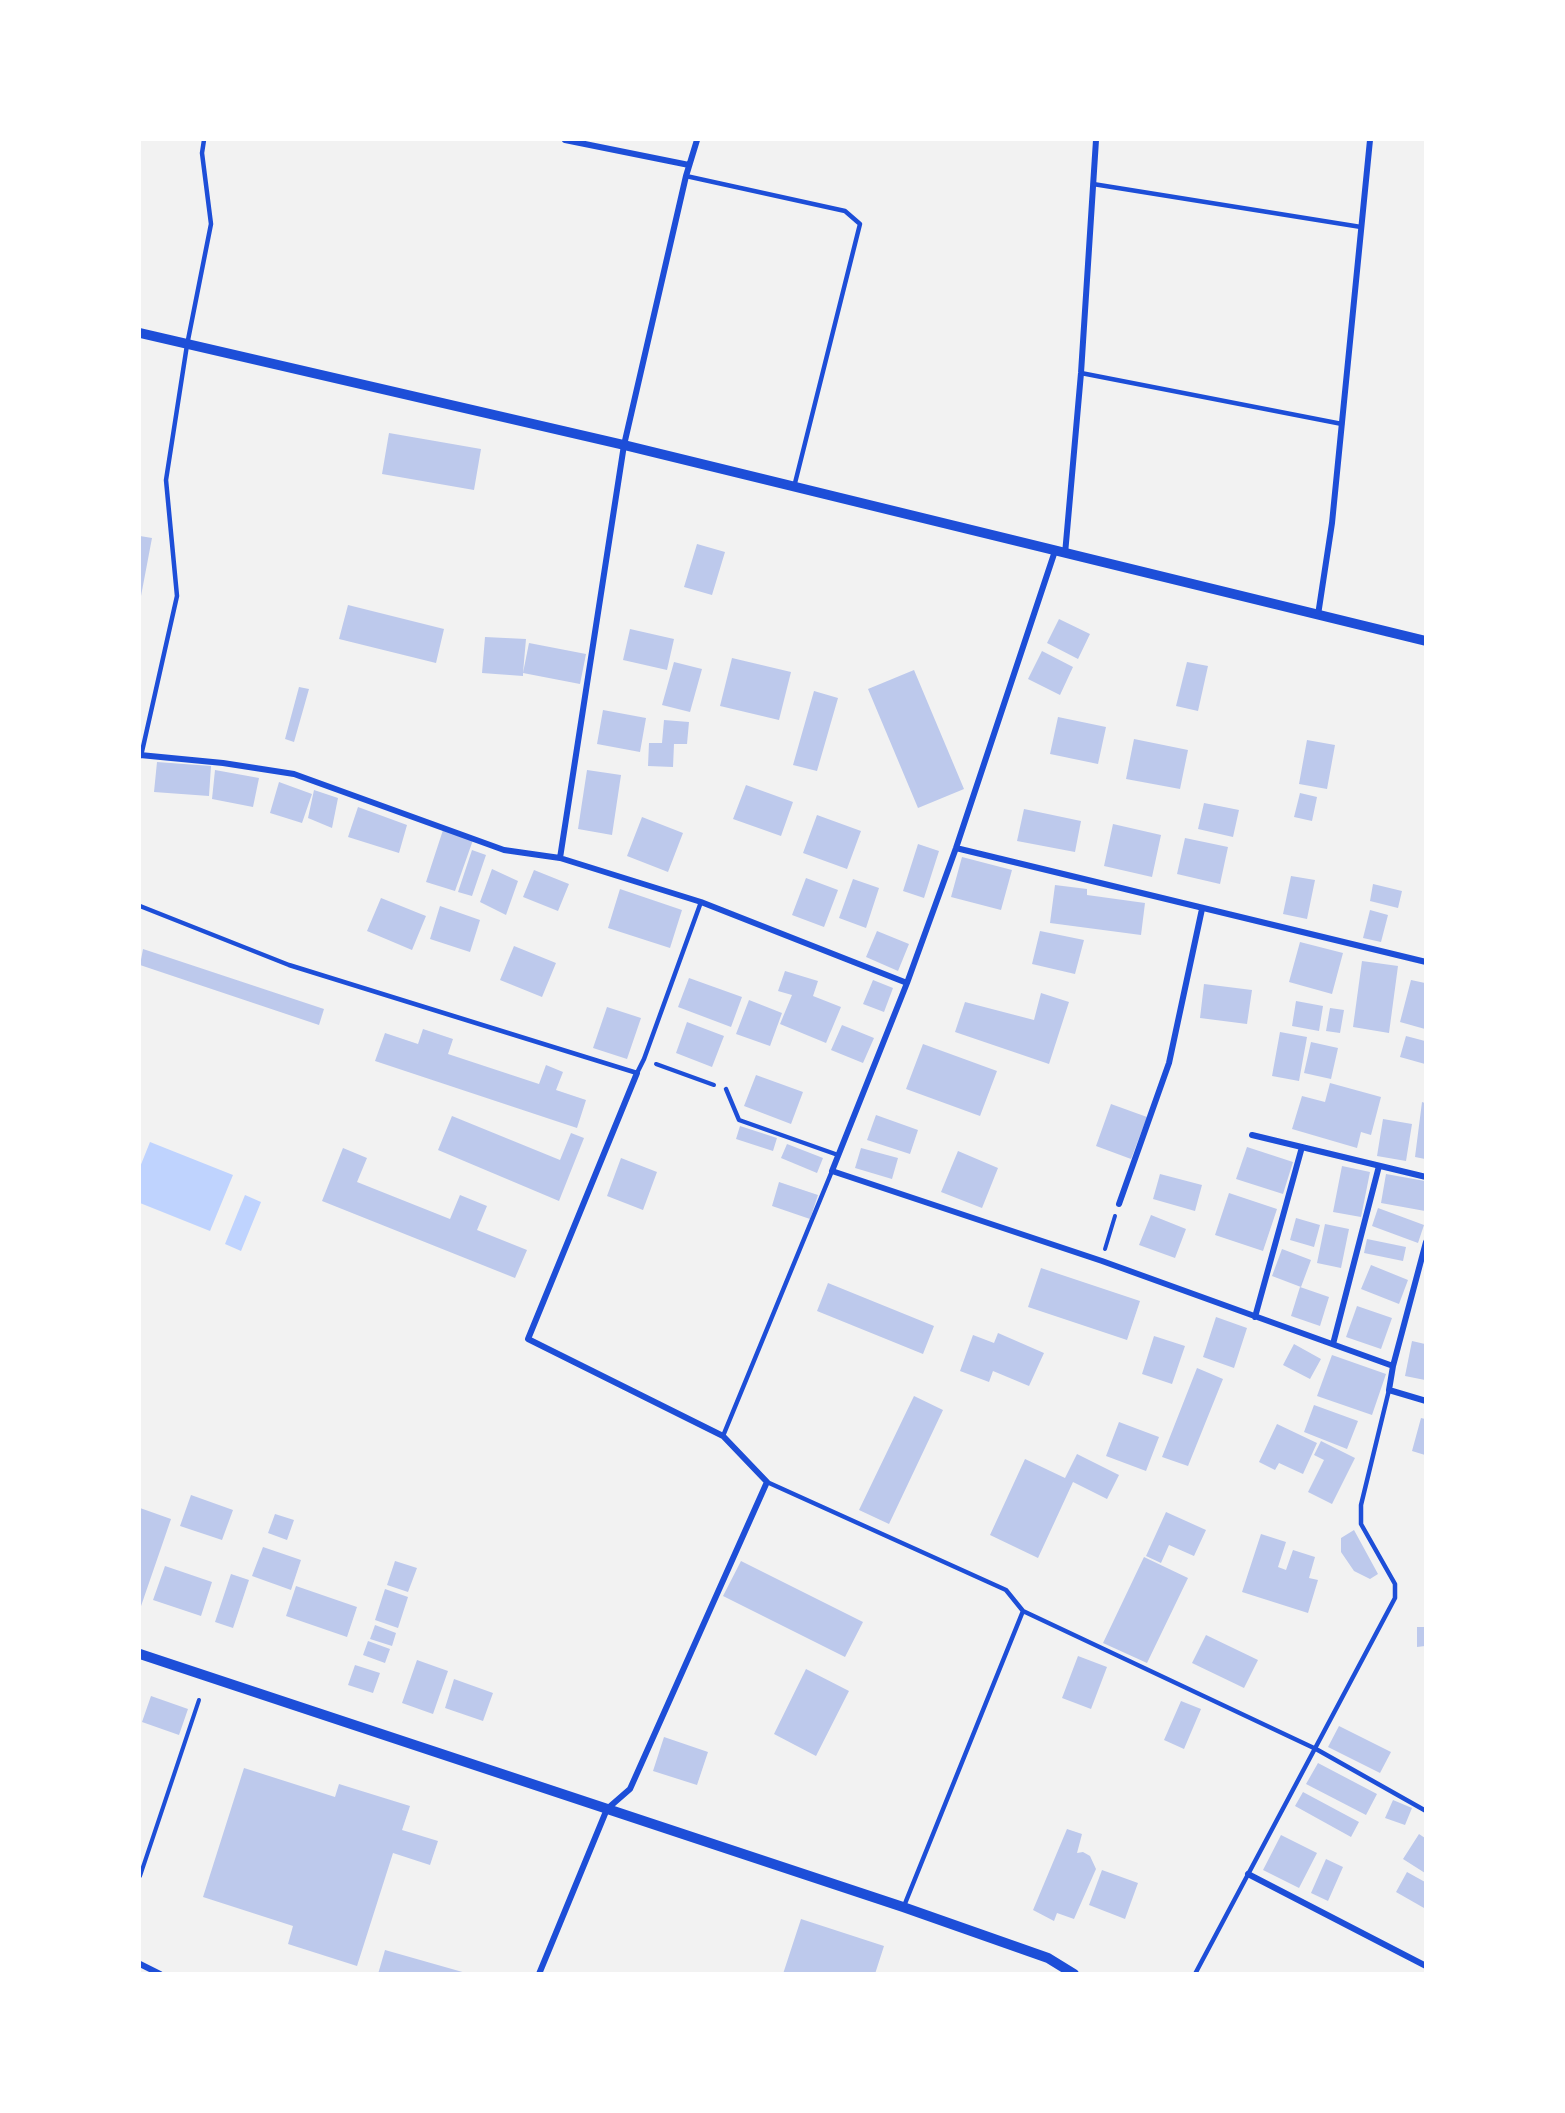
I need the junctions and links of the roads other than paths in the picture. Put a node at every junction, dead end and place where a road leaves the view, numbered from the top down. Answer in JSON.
{"nodes":[{"id":1,"x":204,"y":140,"type":"edge"},
{"id":2,"x":565,"y":140,"type":"edge"},
{"id":3,"x":697,"y":140,"type":"edge"},
{"id":4,"x":1096,"y":140,"type":"edge"},
{"id":5,"x":1369,"y":140,"type":"edge"},
{"id":6,"x":689,"y":165,"type":"junction"},
{"id":7,"x":686,"y":176,"type":"junction"},
{"id":8,"x":1093,"y":184,"type":"junction"},
{"id":9,"x":1361,"y":227,"type":"junction"},
{"id":10,"x":140,"y":333,"type":"edge"},
{"id":11,"x":187,"y":345,"type":"junction"},
{"id":12,"x":1081,"y":373,"type":"junction"},
{"id":13,"x":1342,"y":424,"type":"junction"},
{"id":14,"x":624,"y":445,"type":"junction"},
{"id":15,"x":794,"y":488,"type":"junction"},
{"id":16,"x":1060,"y":552,"type":"junction"},
{"id":17,"x":1318,"y":616,"type":"junction"},
{"id":18,"x":1425,"y":641,"type":"edge"},
{"id":19,"x":140,"y":758,"type":"edge"},
{"id":20,"x":956,"y":848,"type":"junction"},
{"id":21,"x":560,"y":858,"type":"junction"},
{"id":22,"x":701,"y":902,"type":"junction"},
{"id":23,"x":140,"y":906,"type":"edge"},
{"id":24,"x":1202,"y":909,"type":"junction"},
{"id":25,"x":1425,"y":962,"type":"edge"},
{"id":26,"x":907,"y":983,"type":"junction"},
{"id":27,"x":637,"y":1073,"type":"junction"},
{"id":28,"x":726,"y":1089,"type":"road end"},
{"id":29,"x":1252,"y":1135,"type":"dead end"},
{"id":30,"x":1302,"y":1147,"type":"junction"},
{"id":31,"x":838,"y":1155,"type":"junction"},
{"id":32,"x":1379,"y":1166,"type":"junction"},
{"id":33,"x":832,"y":1171,"type":"junction"},
{"id":34,"x":1425,"y":1177,"type":"edge"},
{"id":35,"x":1119,"y":1204,"type":"road end"},
{"id":36,"x":1425,"y":1242,"type":"edge"},
{"id":37,"x":1255,"y":1317,"type":"junction"},
{"id":38,"x":1333,"y":1344,"type":"junction"},
{"id":39,"x":1393,"y":1366,"type":"junction"},
{"id":40,"x":1389,"y":1390,"type":"junction"},
{"id":41,"x":1425,"y":1401,"type":"edge"},
{"id":42,"x":723,"y":1436,"type":"junction"},
{"id":43,"x":767,"y":1482,"type":"junction"},
{"id":44,"x":1023,"y":1611,"type":"junction"},
{"id":45,"x":140,"y":1654,"type":"edge"},
{"id":46,"x":1316,"y":1749,"type":"junction"},
{"id":47,"x":607,"y":1809,"type":"junction"},
{"id":48,"x":1425,"y":1811,"type":"edge"},
{"id":49,"x":1248,"y":1874,"type":"junction"},
{"id":50,"x":903,"y":1907,"type":"junction"},
{"id":51,"x":140,"y":1964,"type":"edge"},
{"id":52,"x":1425,"y":1966,"type":"edge"},
{"id":53,"x":160,"y":1974,"type":"edge"},
{"id":54,"x":539,"y":1974,"type":"edge"},
{"id":55,"x":1074,"y":1974,"type":"edge"},
{"id":56,"x":1195,"y":1974,"type":"edge"}],
"edges":[{"from":1,"to":11,"type":"lane"},
{"from":2,"to":6,"type":"street"},
{"from":3,"to":6,"type":"street"},
{"from":4,"to":8,"type":"street"},
{"from":5,"to":9,"type":"street"},
{"from":6,"to":7,"type":"street"},
{"from":7,"to":14,"type":"street"},
{"from":7,"to":15,"type":"lane"},
{"from":8,"to":9,"type":"lane"},
{"from":8,"to":12,"type":"street"},
{"from":9,"to":13,"type":"street"},
{"from":10,"to":11,"type":"street"},
{"from":11,"to":14,"type":"street"},
{"from":11,"to":19,"type":"lane"},
{"from":12,"to":13,"type":"lane"},
{"from":12,"to":16,"type":"street"},
{"from":13,"to":17,"type":"street"},
{"from":14,"to":15,"type":"street"},
{"from":14,"to":21,"type":"street"},
{"from":15,"to":16,"type":"street"},
{"from":16,"to":17,"type":"street"},
{"from":16,"to":20,"type":"street"},
{"from":17,"to":18,"type":"street"},
{"from":19,"to":21,"type":"street"},
{"from":20,"to":24,"type":"street"},
{"from":20,"to":26,"type":"street"},
{"from":21,"to":22,"type":"street"},
{"from":22,"to":26,"type":"street"},
{"from":22,"to":27,"type":"lane"},
{"from":23,"to":27,"type":"lane"},
{"from":24,"to":25,"type":"street"},
{"from":24,"to":35,"type":"street"},
{"from":26,"to":31,"type":"street"},
{"from":27,"to":42,"type":"street"},
{"from":28,"to":31,"type":"lane"},
{"from":29,"to":30,"type":"street"},
{"from":30,"to":32,"type":"street"},
{"from":30,"to":37,"type":"street"},
{"from":31,"to":33,"type":"street"},
{"from":32,"to":34,"type":"street"},
{"from":32,"to":38,"type":"street"},
{"from":33,"to":37,"type":"street"},
{"from":33,"to":42,"type":"lane"},
{"from":36,"to":39,"type":"street"},
{"from":37,"to":38,"type":"street"},
{"from":38,"to":39,"type":"street"},
{"from":39,"to":40,"type":"street"},
{"from":40,"to":41,"type":"street"},
{"from":40,"to":46,"type":"lane"},
{"from":42,"to":43,"type":"street"},
{"from":43,"to":44,"type":"lane"},
{"from":43,"to":47,"type":"street"},
{"from":44,"to":46,"type":"lane"},
{"from":44,"to":50,"type":"lane"},
{"from":45,"to":47,"type":"street"},
{"from":46,"to":48,"type":"lane"},
{"from":46,"to":49,"type":"lane"},
{"from":47,"to":50,"type":"street"},
{"from":47,"to":54,"type":"street"},
{"from":49,"to":52,"type":"street"},
{"from":49,"to":56,"type":"lane"},
{"from":50,"to":55,"type":"street"},
{"from":51,"to":53,"type":"street"}]}
